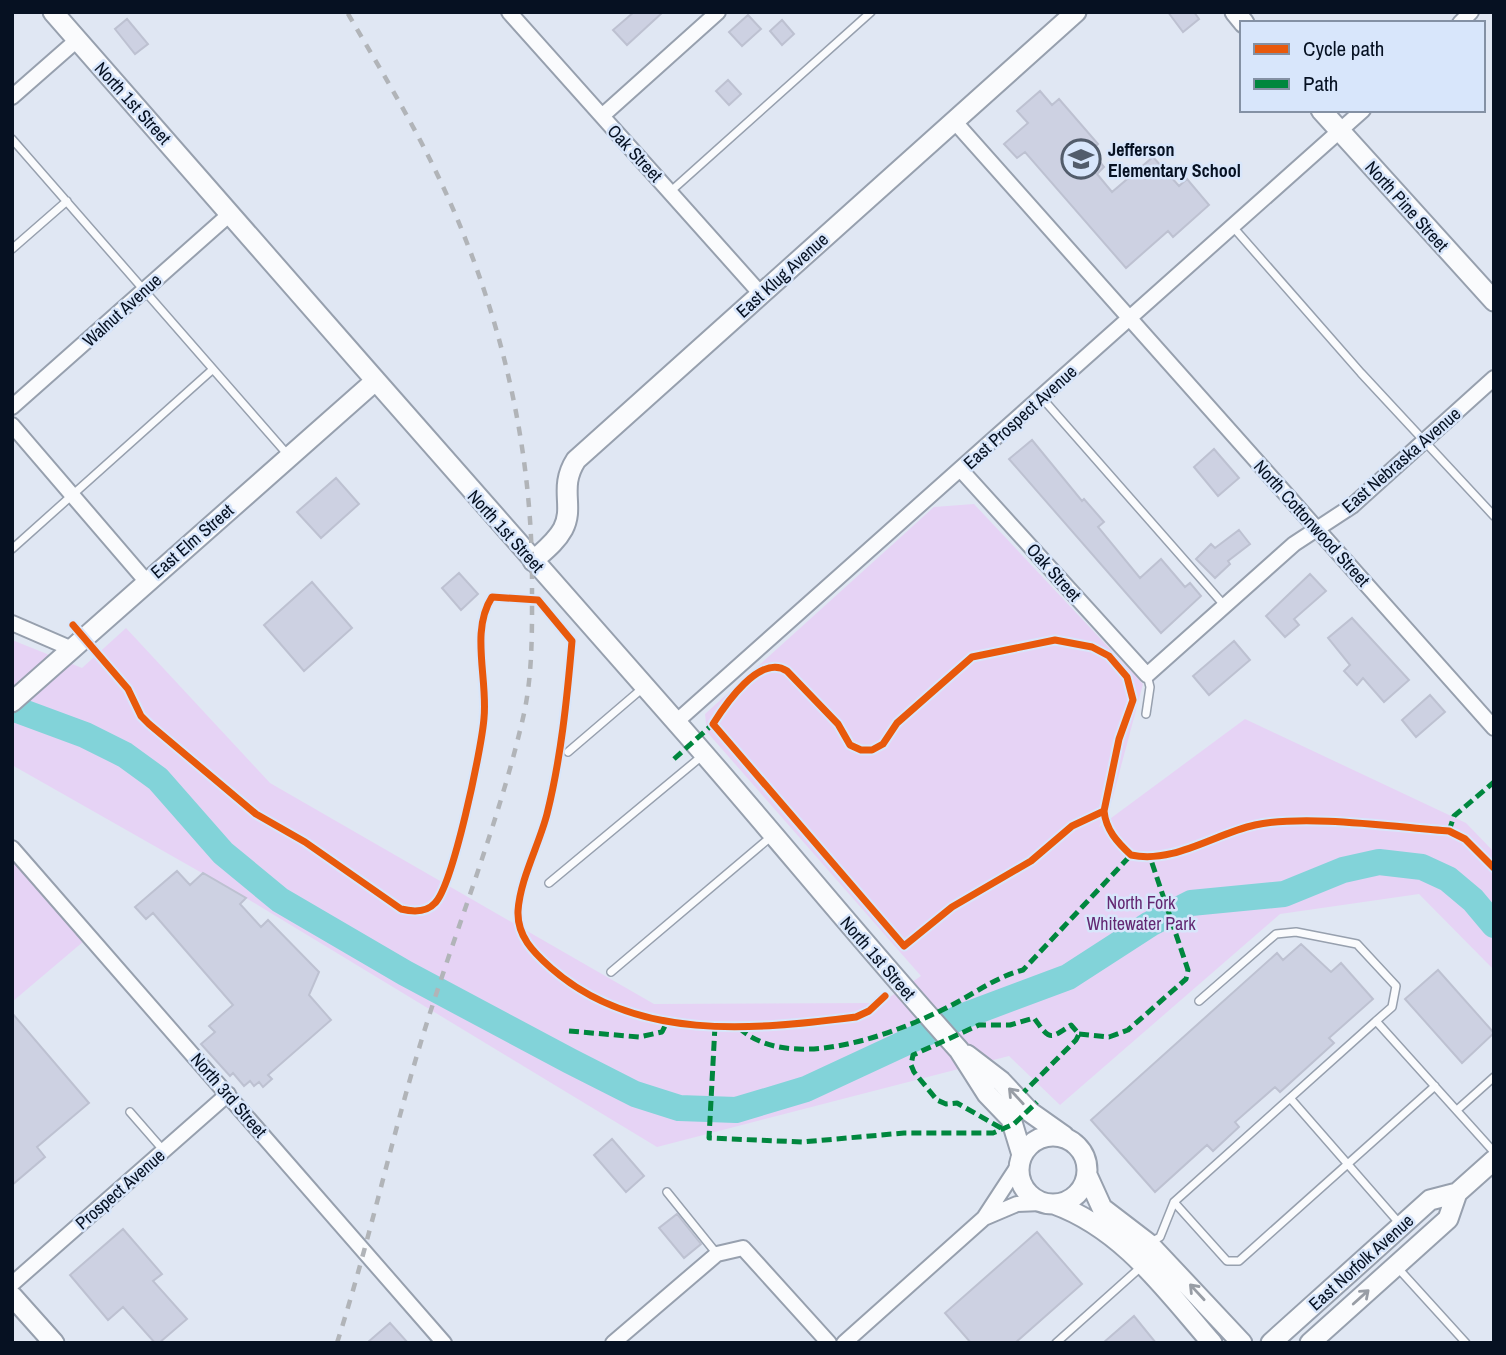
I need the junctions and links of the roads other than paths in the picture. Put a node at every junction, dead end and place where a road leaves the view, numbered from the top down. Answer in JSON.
{"nodes":[{"id":1,"x":52,"y":12,"type":"edge"},
{"id":2,"x":509,"y":12,"type":"edge"},
{"id":3,"x":718,"y":12,"type":"edge"},
{"id":4,"x":871,"y":12,"type":"edge"},
{"id":5,"x":1076,"y":12,"type":"edge"},
{"id":6,"x":77,"y":40,"type":"junction"},
{"id":7,"x":12,"y":97,"type":"edge"},
{"id":8,"x":1323,"y":112,"type":"edge"},
{"id":9,"x":1361,"y":112,"type":"edge"},
{"id":10,"x":602,"y":116,"type":"junction"},
{"id":11,"x":955,"y":122,"type":"junction"},
{"id":12,"x":1340,"y":131,"type":"junction"},
{"id":13,"x":12,"y":139,"type":"edge"},
{"id":14,"x":671,"y":191,"type":"junction"},
{"id":15,"x":68,"y":201,"type":"junction"},
{"id":16,"x":231,"y":213,"type":"junction"},
{"id":17,"x":1233,"y":227,"type":"junction"},
{"id":18,"x":12,"y":249,"type":"edge"},
{"id":19,"x":145,"y":289,"type":"junction"},
{"id":20,"x":761,"y":293,"type":"junction"},
{"id":21,"x":1494,"y":301,"type":"edge"},
{"id":22,"x":1128,"y":320,"type":"junction"},
{"id":23,"x":212,"y":370,"type":"junction"},
{"id":24,"x":1494,"y":379,"type":"edge"},
{"id":25,"x":374,"y":382,"type":"junction"},
{"id":26,"x":1042,"y":398,"type":"junction"},
{"id":27,"x":12,"y":407,"type":"edge"},
{"id":28,"x":12,"y":425,"type":"edge"},
{"id":29,"x":1426,"y":440,"type":"junction"},
{"id":30,"x":289,"y":456,"type":"junction"},
{"id":31,"x":961,"y":470,"type":"junction"},
{"id":32,"x":72,"y":496,"type":"junction"},
{"id":33,"x":1494,"y":516,"type":"edge"},
{"id":34,"x":1318,"y":528,"type":"junction"},
{"id":35,"x":12,"y":548,"type":"edge"},
{"id":36,"x":533,"y":561,"type":"junction"},
{"id":37,"x":146,"y":581,"type":"junction"},
{"id":38,"x":1224,"y":605,"type":"junction"},
{"id":39,"x":12,"y":622,"type":"edge"},
{"id":40,"x":72,"y":649,"type":"junction"},
{"id":41,"x":1147,"y":675,"type":"junction"},
{"id":42,"x":644,"y":686,"type":"junction"},
{"id":43,"x":17,"y":698,"type":"edge"},
{"id":44,"x":1146,"y":714,"type":"dead end"},
{"id":45,"x":676,"y":722,"type":"junction"},
{"id":46,"x":1494,"y":728,"type":"edge"},
{"id":47,"x":568,"y":752,"type":"dead end"},
{"id":48,"x":704,"y":754,"type":"junction"},
{"id":49,"x":774,"y":834,"type":"junction"},
{"id":50,"x":12,"y":848,"type":"edge"},
{"id":51,"x":549,"y":883,"type":"dead end"},
{"id":52,"x":611,"y":972,"type":"dead end"},
{"id":53,"x":1199,"y":1001,"type":"dead end"},
{"id":54,"x":1377,"y":1021,"type":"junction"},
{"id":55,"x":959,"y":1050,"type":"junction"},
{"id":56,"x":1494,"y":1077,"type":"edge"},
{"id":57,"x":1435,"y":1086,"type":"junction"},
{"id":58,"x":228,"y":1094,"type":"junction"},
{"id":59,"x":1290,"y":1098,"type":"junction"},
{"id":60,"x":1457,"y":1110,"type":"junction"},
{"id":61,"x":130,"y":1112,"type":"dead end"},
{"id":62,"x":1068,"y":1139,"type":"junction"},
{"id":63,"x":164,"y":1151,"type":"junction"},
{"id":64,"x":1494,"y":1152,"type":"edge"},
{"id":65,"x":1020,"y":1160,"type":"junction"},
{"id":66,"x":1494,"y":1160,"type":"edge"},
{"id":67,"x":1348,"y":1164,"type":"junction"},
{"id":68,"x":1087,"y":1175,"type":"junction"},
{"id":69,"x":667,"y":1192,"type":"dead end"},
{"id":70,"x":1457,"y":1194,"type":"junction"},
{"id":71,"x":1174,"y":1202,"type":"junction"},
{"id":72,"x":1048,"y":1203,"type":"junction"},
{"id":73,"x":984,"y":1218,"type":"junction"},
{"id":74,"x":1401,"y":1225,"type":"junction"},
{"id":75,"x":1149,"y":1244,"type":"junction"},
{"id":76,"x":718,"y":1254,"type":"junction"},
{"id":77,"x":1143,"y":1265,"type":"junction"},
{"id":78,"x":1395,"y":1266,"type":"junction"},
{"id":79,"x":14,"y":1297,"type":"edge"},
{"id":80,"x":619,"y":1341,"type":"edge"},
{"id":81,"x":54,"y":1343,"type":"edge"},
{"id":82,"x":444,"y":1343,"type":"edge"},
{"id":83,"x":829,"y":1343,"type":"edge"},
{"id":84,"x":844,"y":1343,"type":"edge"},
{"id":85,"x":1056,"y":1343,"type":"edge"},
{"id":86,"x":1212,"y":1343,"type":"edge"},
{"id":87,"x":1242,"y":1343,"type":"edge"},
{"id":88,"x":1271,"y":1343,"type":"edge"},
{"id":89,"x":1310,"y":1343,"type":"edge"},
{"id":90,"x":1466,"y":1343,"type":"edge"}],
"edges":[{"from":1,"to":6,"type":"main road","name":"North 1st Street"},
{"from":2,"to":10,"type":"street","name":"Oak Street"},
{"from":3,"to":10,"type":"street"},
{"from":4,"to":14,"type":"lane"},
{"from":5,"to":11,"type":"main road","name":"East Klug Avenue"},
{"from":6,"to":7,"type":"street"},
{"from":6,"to":16,"type":"main road","name":"North 1st Street"},
{"from":8,"to":12,"type":"main road","name":"North Pine Street"},
{"from":9,"to":12,"type":"street","name":"East Prospect Avenue"},
{"from":10,"to":14,"type":"street","name":"Oak Street"},
{"from":11,"to":20,"type":"main road","name":"East Klug Avenue"},
{"from":11,"to":22,"type":"street","name":"North Cottonwood Street"},
{"from":12,"to":17,"type":"street","name":"East Prospect Avenue"},
{"from":12,"to":21,"type":"main road","name":"North Pine Street"},
{"from":13,"to":15,"type":"lane"},
{"from":14,"to":20,"type":"street","name":"Oak Street"},
{"from":15,"to":18,"type":"lane"},
{"from":15,"to":19,"type":"lane"},
{"from":16,"to":19,"type":"street","name":"Walnut Avenue"},
{"from":16,"to":25,"type":"main road","name":"North 1st Street"},
{"from":17,"to":22,"type":"street","name":"East Prospect Avenue"},
{"from":17,"to":29,"type":"lane"},
{"from":19,"to":23,"type":"lane"},
{"from":19,"to":27,"type":"street","name":"Walnut Avenue"},
{"from":20,"to":36,"type":"main road","name":"East Klug Avenue"},
{"from":22,"to":26,"type":"street","name":"East Prospect Avenue"},
{"from":22,"to":34,"type":"street","name":"North Cottonwood Street"},
{"from":23,"to":30,"type":"lane"},
{"from":23,"to":32,"type":"lane"},
{"from":24,"to":29,"type":"street","name":"East Nebraska Avenue"},
{"from":25,"to":30,"type":"main road","name":"East Elm Street"},
{"from":25,"to":36,"type":"main road","name":"North 1st Street"},
{"from":26,"to":31,"type":"street","name":"East Prospect Avenue"},
{"from":26,"to":38,"type":"lane"},
{"from":28,"to":32,"type":"street"},
{"from":29,"to":33,"type":"lane"},
{"from":29,"to":34,"type":"street","name":"East Nebraska Avenue"},
{"from":30,"to":37,"type":"main road","name":"East Elm Street"},
{"from":31,"to":41,"type":"street","name":"Oak Street"},
{"from":31,"to":45,"type":"street","name":"East Prospect Avenue"},
{"from":32,"to":35,"type":"lane"},
{"from":32,"to":37,"type":"street"},
{"from":34,"to":38,"type":"street","name":"East Nebraska Avenue"},
{"from":34,"to":46,"type":"street","name":"North Cottonwood Street"},
{"from":36,"to":42,"type":"main road","name":"North 1st Street"},
{"from":37,"to":40,"type":"main road","name":"East Elm Street"},
{"from":38,"to":41,"type":"street","name":"East Nebraska Avenue"},
{"from":39,"to":40,"type":"street"},
{"from":40,"to":43,"type":"main road","name":"East Elm Street"},
{"from":41,"to":44,"type":"lane"},
{"from":42,"to":45,"type":"main road","name":"North 1st Street"},
{"from":42,"to":47,"type":"lane"},
{"from":45,"to":48,"type":"main road","name":"North 1st Street"},
{"from":48,"to":49,"type":"main road","name":"North 1st Street"},
{"from":48,"to":51,"type":"lane"},
{"from":49,"to":52,"type":"lane"},
{"from":49,"to":55,"type":"main road","name":"North 1st Street"},
{"from":50,"to":58,"type":"street","name":"North 3rd Street"},
{"from":53,"to":54,"type":"lane"},
{"from":54,"to":57,"type":"lane"},
{"from":54,"to":59,"type":"lane"},
{"from":62,"to":55,"type":"main road","name":"North 1st Street","one_way":true},
{"from":55,"to":65,"type":"main road","name":"North 1st Street"},
{"from":56,"to":60,"type":"lane"},
{"from":57,"to":60,"type":"lane"},
{"from":57,"to":67,"type":"lane"},
{"from":58,"to":63,"type":"street","name":"Prospect Avenue"},
{"from":58,"to":82,"type":"street","name":"North 3rd Street"},
{"from":59,"to":67,"type":"lane"},
{"from":59,"to":71,"type":"lane"},
{"from":60,"to":64,"type":"lane"},
{"from":61,"to":63,"type":"lane"},
{"from":62,"to":65,"type":"main road"},
{"from":62,"to":68,"type":"main road"},
{"from":63,"to":79,"type":"street","name":"Prospect Avenue"},
{"from":65,"to":72,"type":"main road"},
{"from":65,"to":73,"type":"street"},
{"from":66,"to":70,"type":"main road","name":"East Norfolk Avenue"},
{"from":67,"to":71,"type":"lane"},
{"from":67,"to":74,"type":"lane"},
{"from":68,"to":72,"type":"main road"},
{"from":68,"to":75,"type":"main road"},
{"from":69,"to":76,"type":"lane"},
{"from":70,"to":74,"type":"main road","name":"East Norfolk Avenue"},
{"from":70,"to":78,"type":"main road","name":"East Norfolk Avenue"},
{"from":71,"to":75,"type":"lane"},
{"from":72,"to":73,"type":"street"},
{"from":72,"to":77,"type":"main road"},
{"from":73,"to":84,"type":"street"},
{"from":74,"to":88,"type":"main road","name":"East Norfolk Avenue"},
{"from":87,"to":75,"type":"main road","one_way":true},
{"from":76,"to":80,"type":"street"},
{"from":76,"to":83,"type":"street"},
{"from":77,"to":85,"type":"lane"},
{"from":77,"to":86,"type":"main road"},
{"from":89,"to":78,"type":"main road","name":"East Norfolk Avenue","one_way":true},
{"from":78,"to":90,"type":"lane"},
{"from":79,"to":81,"type":"main road"}]}
